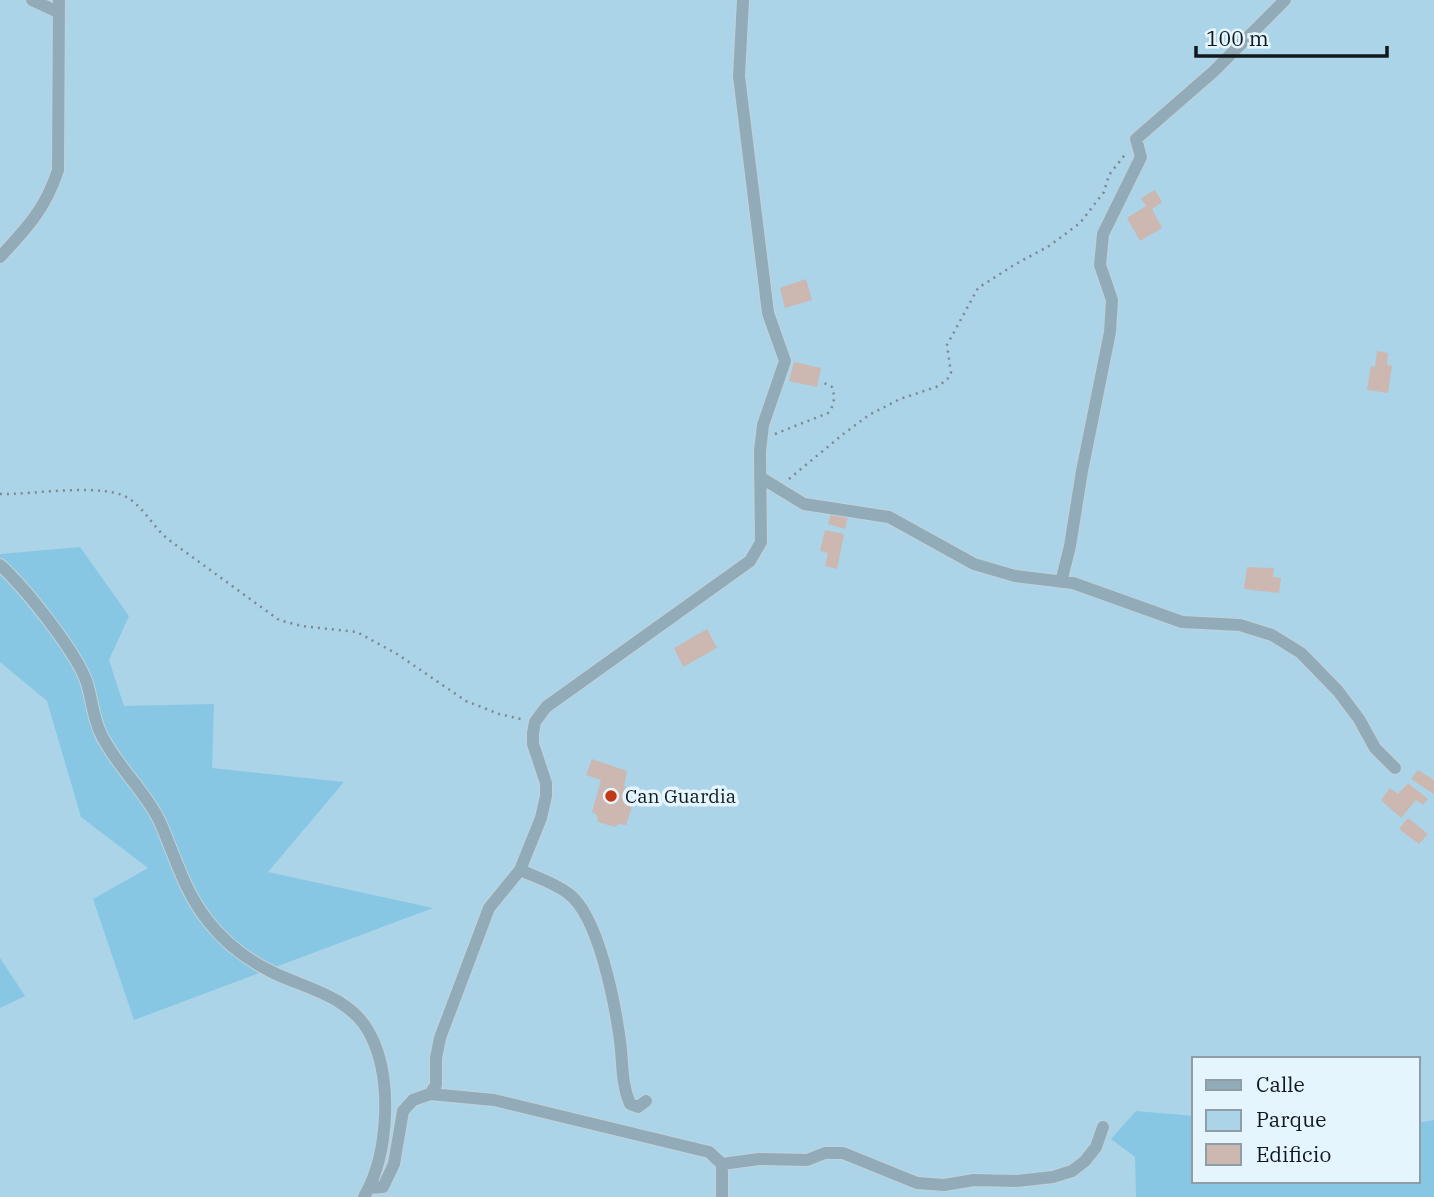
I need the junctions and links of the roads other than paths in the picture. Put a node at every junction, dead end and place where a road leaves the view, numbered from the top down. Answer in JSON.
{"nodes":[{"id":1,"x":32,"y":0,"type":"edge"},
{"id":2,"x":743,"y":0,"type":"edge"},
{"id":3,"x":1285,"y":0,"type":"edge"},
{"id":4,"x":59,"y":6,"type":"edge"},
{"id":5,"x":0,"y":257,"type":"edge"},
{"id":6,"x":760,"y":477,"type":"junction"},
{"id":7,"x":0,"y":565,"type":"edge"},
{"id":8,"x":1061,"y":582,"type":"junction"},
{"id":9,"x":1395,"y":768,"type":"dead end"},
{"id":10,"x":520,"y":870,"type":"junction"},
{"id":11,"x":430,"y":1094,"type":"junction"},
{"id":12,"x":646,"y":1101,"type":"dead end"},
{"id":13,"x":1103,"y":1127,"type":"dead end"},
{"id":14,"x":722,"y":1164,"type":"junction"},
{"id":15,"x":366,"y":1193,"type":"edge"},
{"id":16,"x":722,"y":1197,"type":"edge"}],
"edges":[{"from":1,"to":4,"type":"street"},
{"from":2,"to":6,"type":"street"},
{"from":3,"to":8,"type":"street"},
{"from":4,"to":5,"type":"street"},
{"from":6,"to":8,"type":"street"},
{"from":6,"to":10,"type":"street"},
{"from":7,"to":15,"type":"street"},
{"from":8,"to":9,"type":"street"},
{"from":10,"to":11,"type":"street"},
{"from":10,"to":12,"type":"street"},
{"from":11,"to":14,"type":"street"},
{"from":11,"to":15,"type":"street"},
{"from":13,"to":14,"type":"street"},
{"from":14,"to":16,"type":"street"}]}
